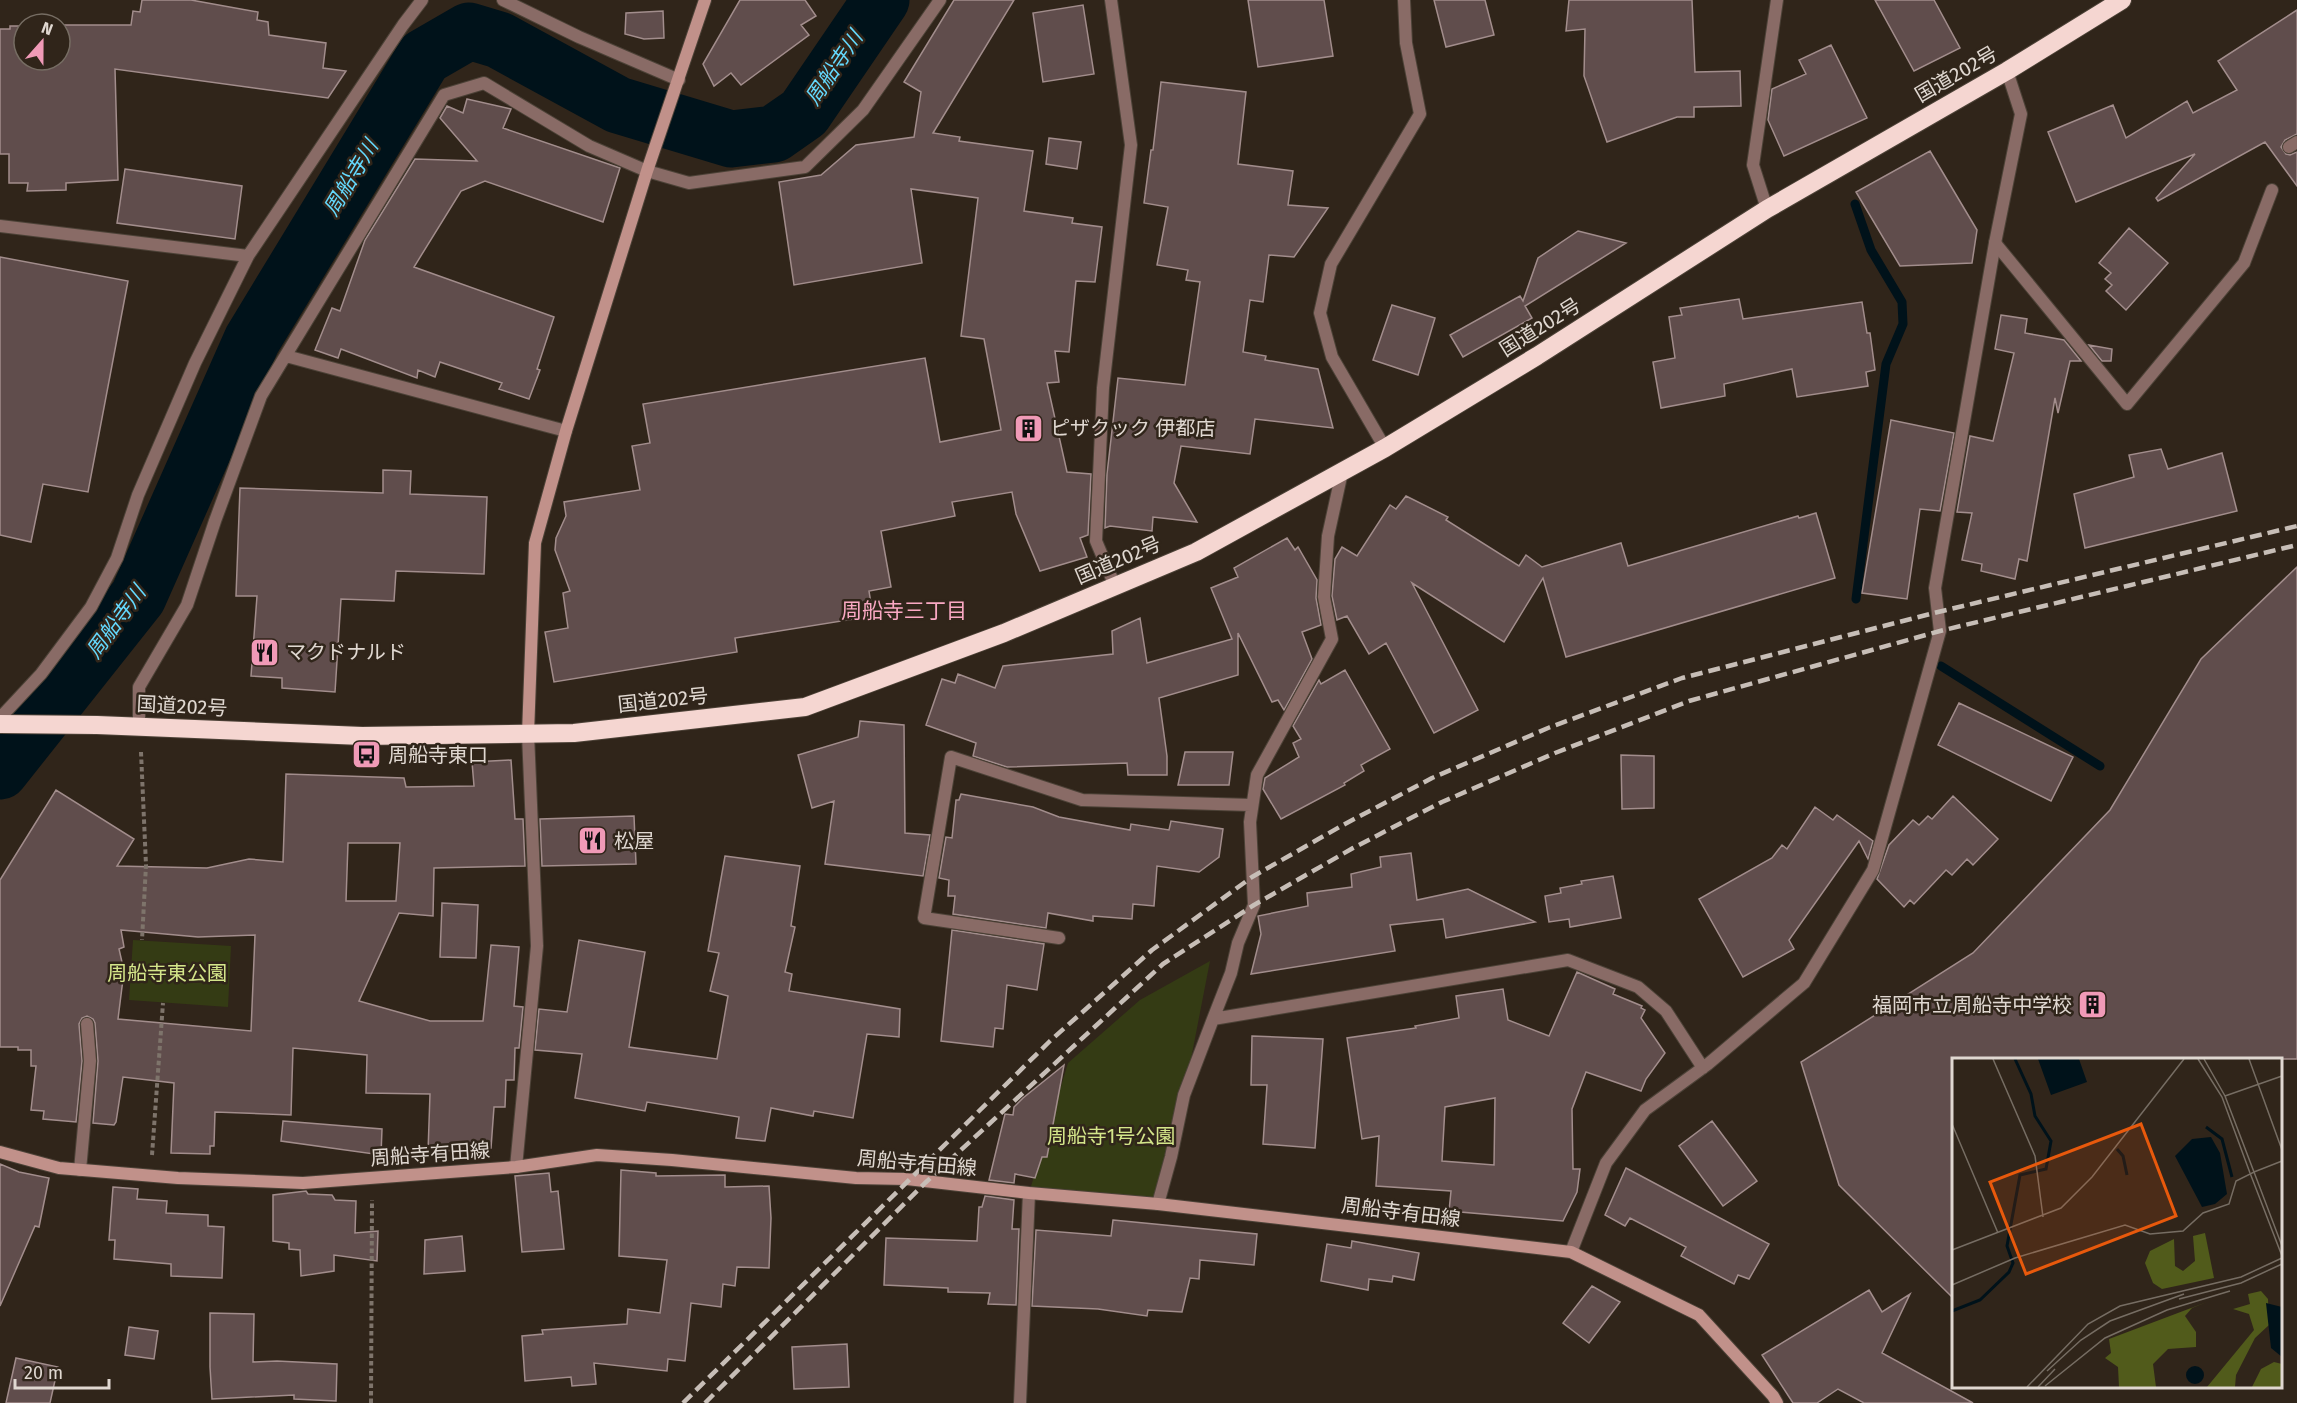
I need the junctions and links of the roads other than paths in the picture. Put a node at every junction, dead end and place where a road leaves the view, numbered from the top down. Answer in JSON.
{"nodes":[{"id":1,"x":422,"y":0,"type":"edge"},
{"id":2,"x":503,"y":0,"type":"edge"},
{"id":3,"x":705,"y":0,"type":"edge"},
{"id":4,"x":940,"y":0,"type":"edge"},
{"id":5,"x":1111,"y":0,"type":"edge"},
{"id":6,"x":1404,"y":0,"type":"edge"},
{"id":7,"x":1777,"y":0,"type":"edge"},
{"id":8,"x":2122,"y":0,"type":"edge"},
{"id":9,"x":2007,"y":71,"type":"junction"},
{"id":10,"x":679,"y":80,"type":"junction"},
{"id":11,"x":647,"y":171,"type":"junction"},
{"id":12,"x":2272,"y":190,"type":"dead end"},
{"id":13,"x":1767,"y":209,"type":"junction"},
{"id":14,"x":0,"y":226,"type":"edge"},
{"id":15,"x":1995,"y":243,"type":"junction"},
{"id":16,"x":248,"y":256,"type":"junction"},
{"id":17,"x":286,"y":356,"type":"junction"},
{"id":18,"x":566,"y":431,"type":"junction"},
{"id":19,"x":1385,"y":448,"type":"junction"},
{"id":20,"x":1342,"y":472,"type":"junction"},
{"id":21,"x":1115,"y":586,"type":"junction"},
{"id":22,"x":0,"y":718,"type":"edge"},
{"id":23,"x":0,"y":724,"type":"edge"},
{"id":24,"x":139,"y":726,"type":"junction"},
{"id":25,"x":528,"y":734,"type":"junction"},
{"id":26,"x":1251,"y":805,"type":"junction"},
{"id":27,"x":1059,"y":938,"type":"dead end"},
{"id":28,"x":1213,"y":1019,"type":"junction"},
{"id":29,"x":87,"y":1024,"type":"dead end"},
{"id":30,"x":1703,"y":1068,"type":"junction"},
{"id":31,"x":0,"y":1152,"type":"edge"},
{"id":32,"x":516,"y":1167,"type":"junction"},
{"id":33,"x":80,"y":1170,"type":"junction"},
{"id":34,"x":1029,"y":1193,"type":"junction"},
{"id":35,"x":1158,"y":1204,"type":"junction"},
{"id":36,"x":1571,"y":1251,"type":"junction"},
{"id":37,"x":1020,"y":1403,"type":"edge"},
{"id":38,"x":1777,"y":1403,"type":"edge"}],
"edges":[{"from":1,"to":16,"type":"street"},
{"from":2,"to":10,"type":"street"},
{"from":3,"to":10,"type":"main road"},
{"from":4,"to":11,"type":"street"},
{"from":5,"to":21,"type":"street"},
{"from":6,"to":19,"type":"street"},
{"from":7,"to":13,"type":"street"},
{"from":8,"to":9,"type":"highway","name":"国道202号"},
{"from":9,"to":13,"type":"highway","name":"国道202号"},
{"from":9,"to":15,"type":"street"},
{"from":10,"to":11,"type":"main road"},
{"from":11,"to":17,"type":"street"},
{"from":11,"to":18,"type":"main road"},
{"from":12,"to":15,"type":"street"},
{"from":13,"to":19,"type":"highway","name":"国道202号"},
{"from":14,"to":16,"type":"street"},
{"from":15,"to":30,"type":"street"},
{"from":16,"to":22,"type":"street"},
{"from":17,"to":18,"type":"street"},
{"from":17,"to":24,"type":"street"},
{"from":18,"to":25,"type":"main road"},
{"from":19,"to":20,"type":"highway","name":"国道202号"},
{"from":20,"to":21,"type":"highway","name":"国道202号"},
{"from":20,"to":26,"type":"street"},
{"from":21,"to":25,"type":"highway","name":"国道202号"},
{"from":23,"to":24,"type":"highway","name":"国道202号"},
{"from":24,"to":25,"type":"highway","name":"国道202号"},
{"from":25,"to":32,"type":"street"},
{"from":26,"to":27,"type":"street"},
{"from":26,"to":28,"type":"street"},
{"from":28,"to":30,"type":"street"},
{"from":28,"to":35,"type":"street"},
{"from":29,"to":33,"type":"street"},
{"from":30,"to":36,"type":"street"},
{"from":31,"to":33,"type":"main road","name":"周船寺有田線"},
{"from":32,"to":33,"type":"main road","name":"周船寺有田線"},
{"from":32,"to":34,"type":"main road","name":"周船寺有田線"},
{"from":34,"to":35,"type":"main road","name":"周船寺有田線"},
{"from":34,"to":37,"type":"street"},
{"from":35,"to":36,"type":"main road","name":"周船寺有田線"},
{"from":36,"to":38,"type":"main road","name":"周船寺有田線"}]}
